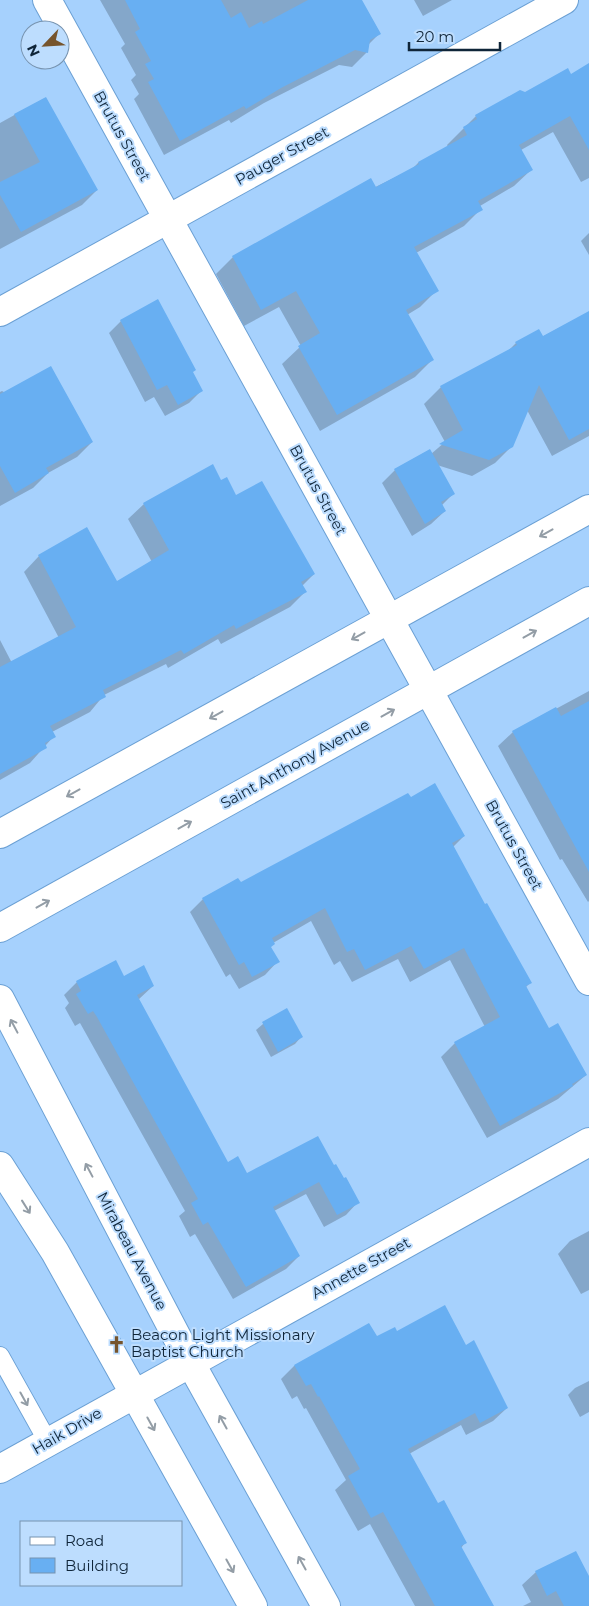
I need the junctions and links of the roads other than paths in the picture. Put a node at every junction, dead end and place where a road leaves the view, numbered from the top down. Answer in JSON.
{"nodes":[{"id":1,"x":47,"y":0,"type":"edge"},
{"id":2,"x":564,"y":0,"type":"edge"},
{"id":3,"x":168,"y":219,"type":"junction"},
{"id":4,"x":0,"y":312,"type":"edge"},
{"id":5,"x":589,"y":509,"type":"edge"},
{"id":6,"x":589,"y":601,"type":"edge"},
{"id":7,"x":389,"y":619,"type":"junction"},
{"id":8,"x":428,"y":690,"type":"junction"},
{"id":9,"x":0,"y":834,"type":"edge"},
{"id":10,"x":0,"y":928,"type":"edge"},
{"id":11,"x":589,"y":981,"type":"edge"},
{"id":12,"x":0,"y":999,"type":"edge"},
{"id":13,"x":589,"y":1142,"type":"edge"},
{"id":14,"x":0,"y":1166,"type":"edge"},
{"id":15,"x":0,"y":1356,"type":"edge"},
{"id":16,"x":190,"y":1362,"type":"junction"},
{"id":17,"x":134,"y":1393,"type":"junction"},
{"id":18,"x":48,"y":1442,"type":"junction"},
{"id":19,"x":0,"y":1468,"type":"edge"},
{"id":20,"x":253,"y":1606,"type":"edge"},
{"id":21,"x":326,"y":1606,"type":"edge"}],
"edges":[{"from":1,"to":3,"type":"street","name":"Brutus Street"},
{"from":2,"to":3,"type":"street","name":"Pauger Street"},
{"from":3,"to":4,"type":"street","name":"Pauger Street"},
{"from":3,"to":7,"type":"street","name":"Brutus Street"},
{"from":5,"to":7,"type":"street","one_way":true},
{"from":8,"to":6,"type":"street","name":"Saint Anthony Avenue","one_way":true},
{"from":7,"to":8,"type":"street","name":"Brutus Street"},
{"from":7,"to":9,"type":"street","one_way":true},
{"from":10,"to":8,"type":"street","name":"Saint Anthony Avenue","one_way":true},
{"from":8,"to":11,"type":"street","name":"Brutus Street"},
{"from":16,"to":12,"type":"street","name":"Mirabeau Avenue","one_way":true},
{"from":13,"to":16,"type":"street","name":"Annette Street"},
{"from":14,"to":17,"type":"street","one_way":true},
{"from":15,"to":18,"type":"lane","one_way":true},
{"from":16,"to":17,"type":"street","name":"Annette Street"},
{"from":21,"to":16,"type":"street","name":"Mirabeau Avenue","one_way":true},
{"from":17,"to":18,"type":"street","name":"Haik Drive"},
{"from":17,"to":20,"type":"street","one_way":true},
{"from":18,"to":19,"type":"street","name":"Haik Drive"}]}
